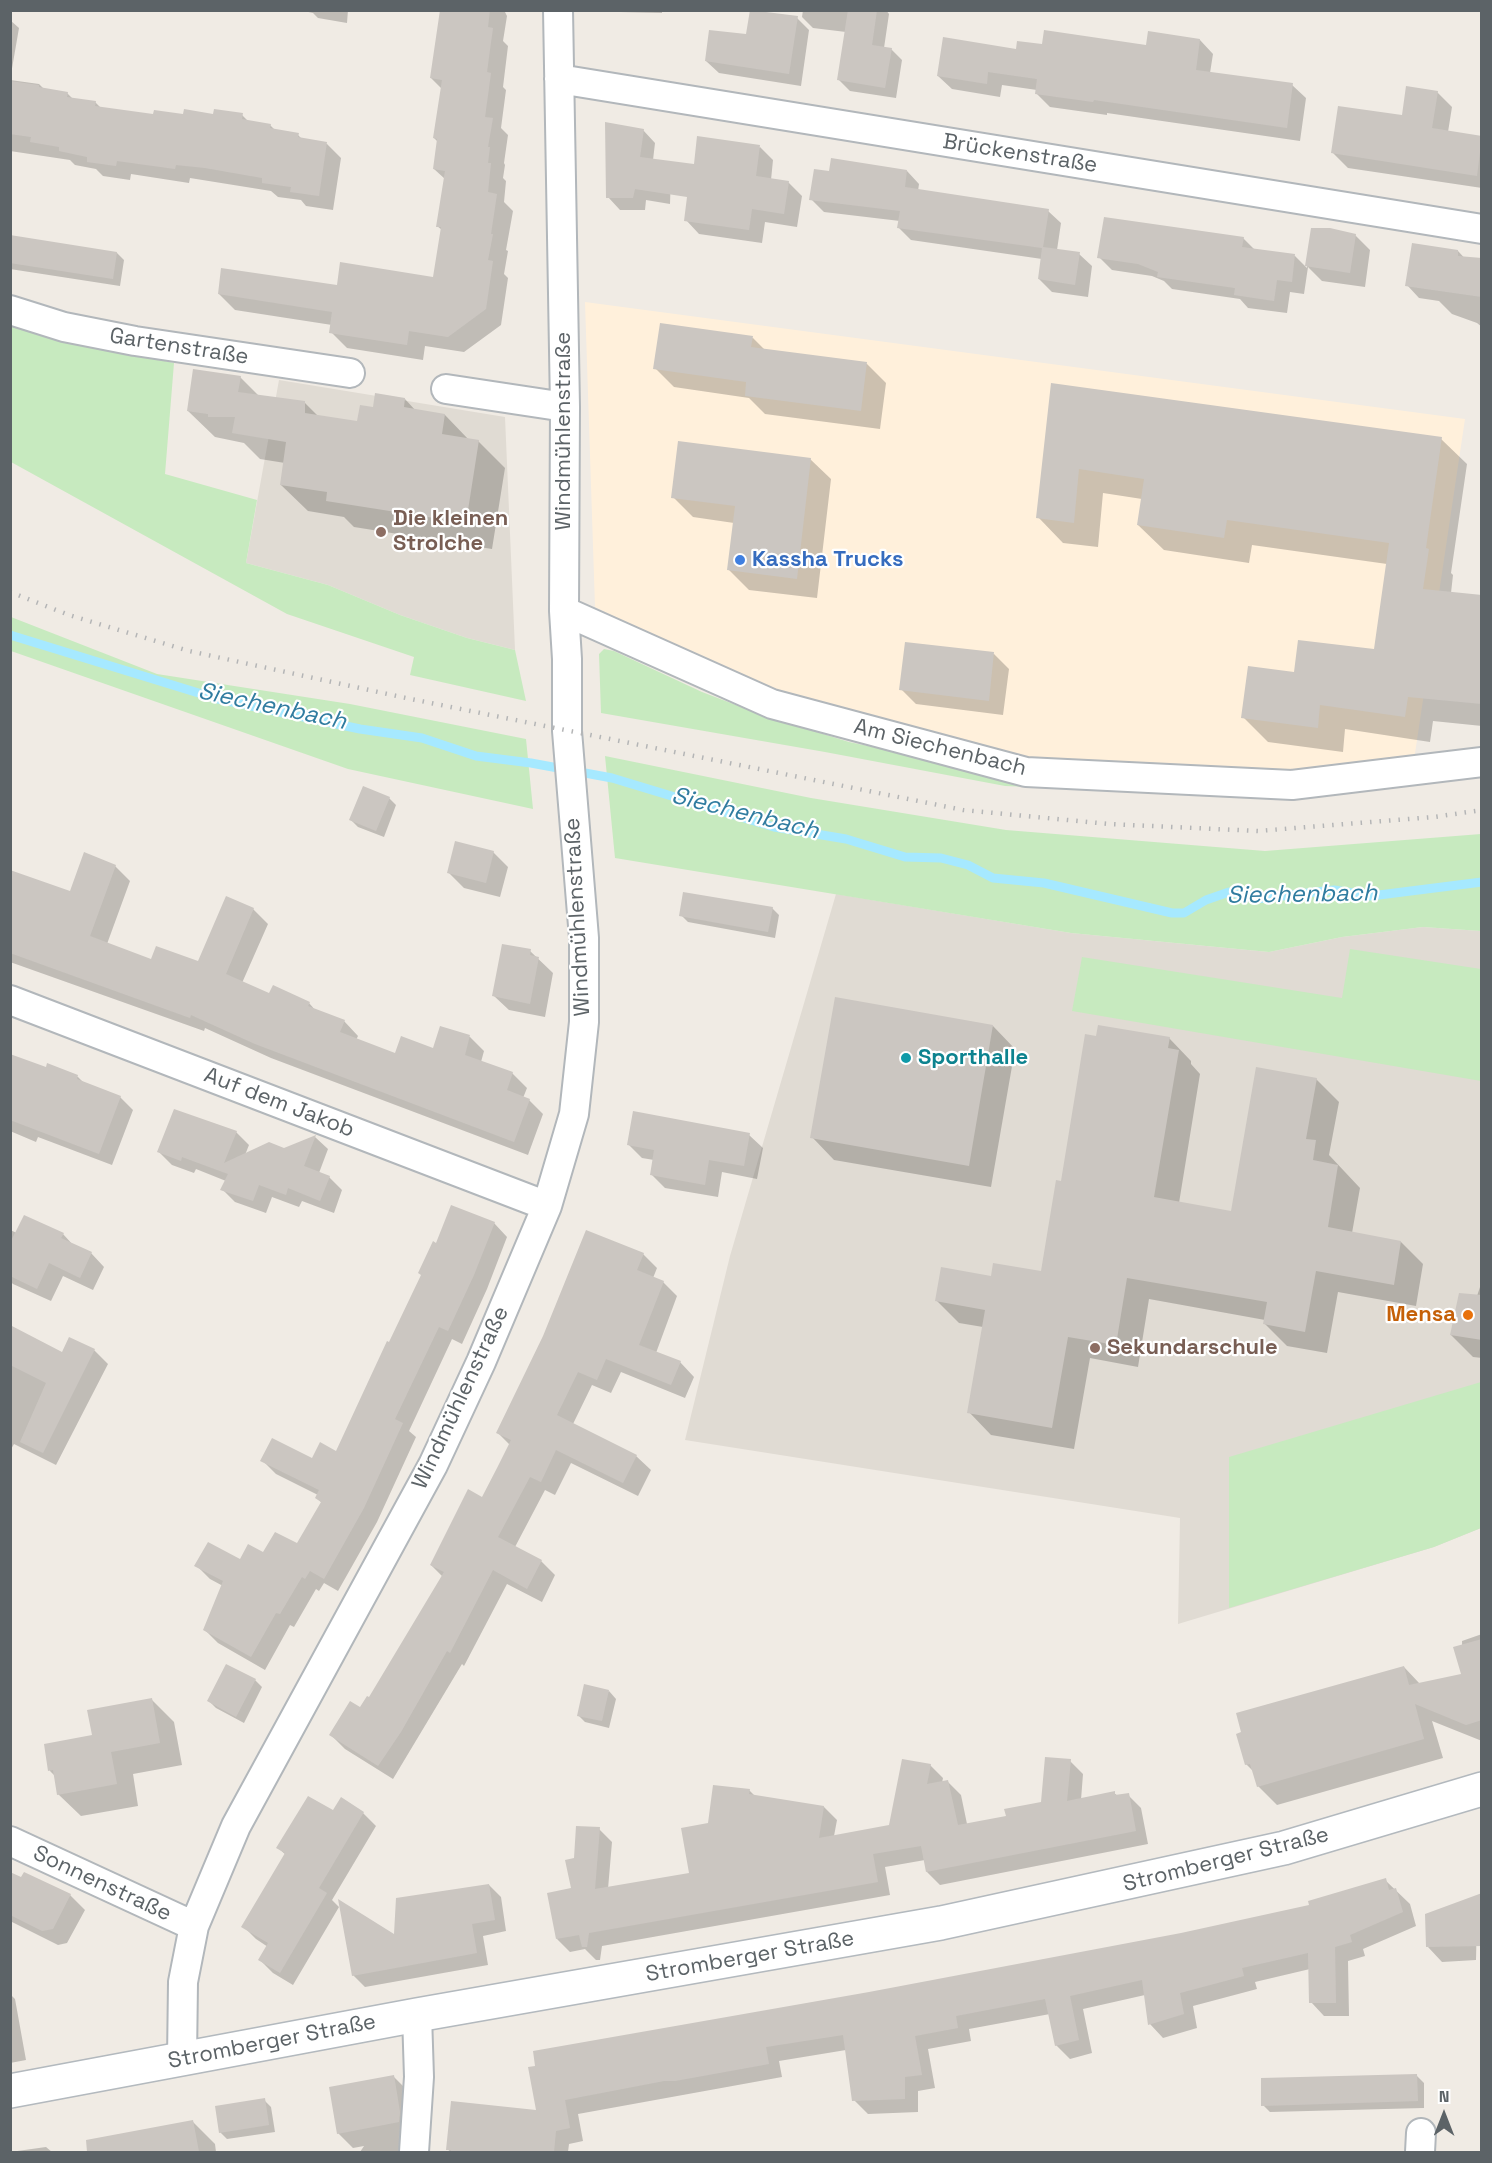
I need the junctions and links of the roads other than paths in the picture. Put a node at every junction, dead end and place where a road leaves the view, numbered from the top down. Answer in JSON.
{"nodes":[{"id":1,"x":558,"y":10,"type":"edge"},
{"id":2,"x":559,"y":79,"type":"junction"},
{"id":3,"x":1482,"y":229,"type":"edge"},
{"id":4,"x":10,"y":310,"type":"edge"},
{"id":5,"x":350,"y":373,"type":"dead end"},
{"id":6,"x":446,"y":389,"type":"dead end"},
{"id":7,"x":565,"y":407,"type":"junction"},
{"id":8,"x":564,"y":611,"type":"junction"},
{"id":9,"x":1482,"y":762,"type":"edge"},
{"id":10,"x":10,"y":1000,"type":"edge"},
{"id":11,"x":547,"y":1206,"type":"junction"},
{"id":12,"x":1482,"y":1789,"type":"edge"},
{"id":13,"x":10,"y":1841,"type":"edge"},
{"id":14,"x":194,"y":1926,"type":"junction"},
{"id":15,"x":417,"y":2015,"type":"junction"},
{"id":16,"x":182,"y":2059,"type":"junction"},
{"id":17,"x":10,"y":2091,"type":"edge"},
{"id":18,"x":414,"y":2152,"type":"edge"}],
"edges":[{"from":1,"to":2,"type":"street","name":"Windmühlenstraße"},
{"from":2,"to":3,"type":"street","name":"Brückenstraße"},
{"from":2,"to":7,"type":"street","name":"Windmühlenstraße"},
{"from":4,"to":5,"type":"street","name":"Gartenstraße"},
{"from":6,"to":7,"type":"street"},
{"from":7,"to":8,"type":"street","name":"Windmühlenstraße"},
{"from":8,"to":9,"type":"street","name":"Am Siechenbach"},
{"from":8,"to":11,"type":"street","name":"Windmühlenstraße"},
{"from":10,"to":11,"type":"street","name":"Auf dem Jakob"},
{"from":11,"to":14,"type":"street","name":"Windmühlenstraße"},
{"from":12,"to":15,"type":"main road","name":"Stromberger Straße"},
{"from":13,"to":14,"type":"street","name":"Sonnenstraße"},
{"from":14,"to":16,"type":"street","name":"Windmühlenstraße"},
{"from":15,"to":16,"type":"main road","name":"Stromberger Straße"},
{"from":15,"to":18,"type":"street"},
{"from":16,"to":17,"type":"main road","name":"Stromberger Straße"}]}
